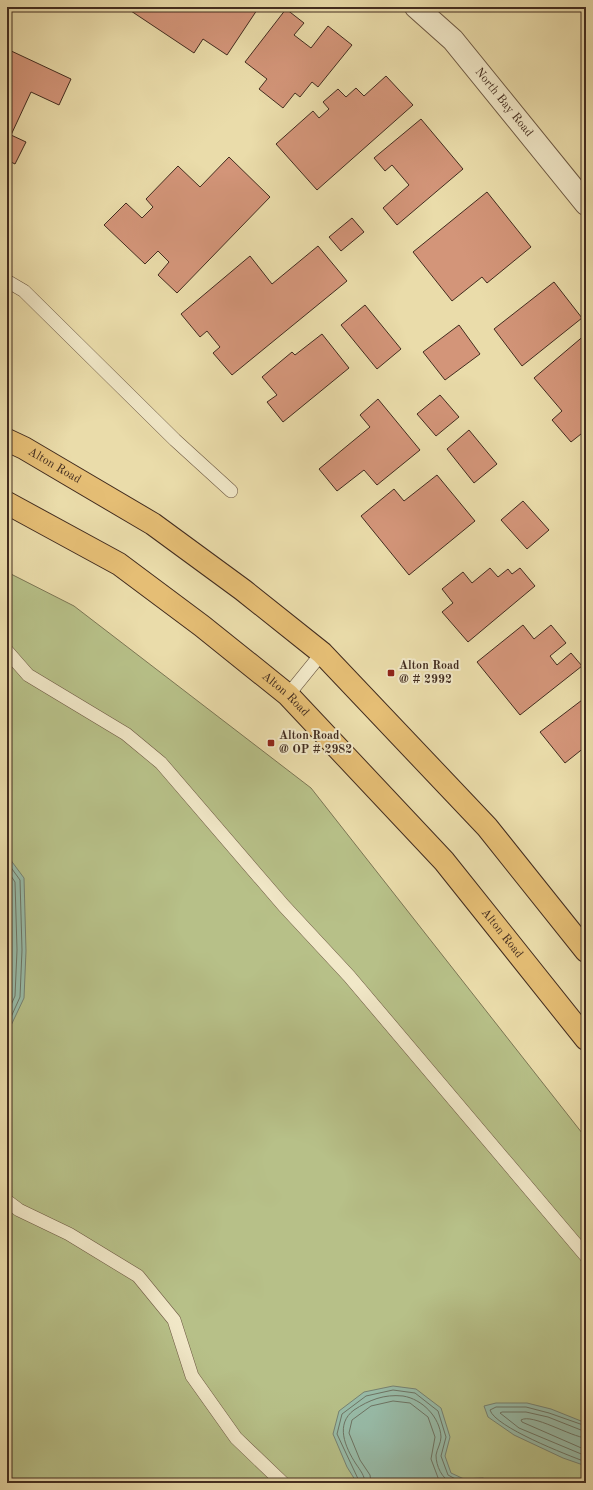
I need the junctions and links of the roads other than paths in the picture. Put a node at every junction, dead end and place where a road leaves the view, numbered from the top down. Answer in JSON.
{"nodes":[{"id":1,"x":416,"y":7,"type":"edge"},
{"id":2,"x":586,"y":204,"type":"edge"},
{"id":3,"x":7,"y":281,"type":"edge"},
{"id":4,"x":7,"y":440,"type":"edge"},
{"id":5,"x":231,"y":491,"type":"dead end"},
{"id":6,"x":7,"y":503,"type":"edge"},
{"id":7,"x":7,"y":652,"type":"edge"},
{"id":8,"x":322,"y":654,"type":"junction"},
{"id":9,"x":288,"y":695,"type":"junction"},
{"id":10,"x":586,"y":951,"type":"edge"},
{"id":11,"x":586,"y":1039,"type":"edge"},
{"id":12,"x":7,"y":1201,"type":"edge"},
{"id":13,"x":586,"y":1256,"type":"edge"},
{"id":14,"x":283,"y":1483,"type":"edge"}],
"edges":[{"from":1,"to":2,"type":"street","name":"North Bay Road"},
{"from":3,"to":5,"type":"lane"},
{"from":4,"to":8,"type":"highway","name":"Alton Road"},
{"from":6,"to":9,"type":"highway","name":"Alton Road"},
{"from":7,"to":13,"type":"lane"},
{"from":8,"to":9,"type":"lane"},
{"from":8,"to":10,"type":"highway","name":"Alton Road"},
{"from":9,"to":11,"type":"highway","name":"Alton Road"},
{"from":12,"to":14,"type":"lane"}]}
